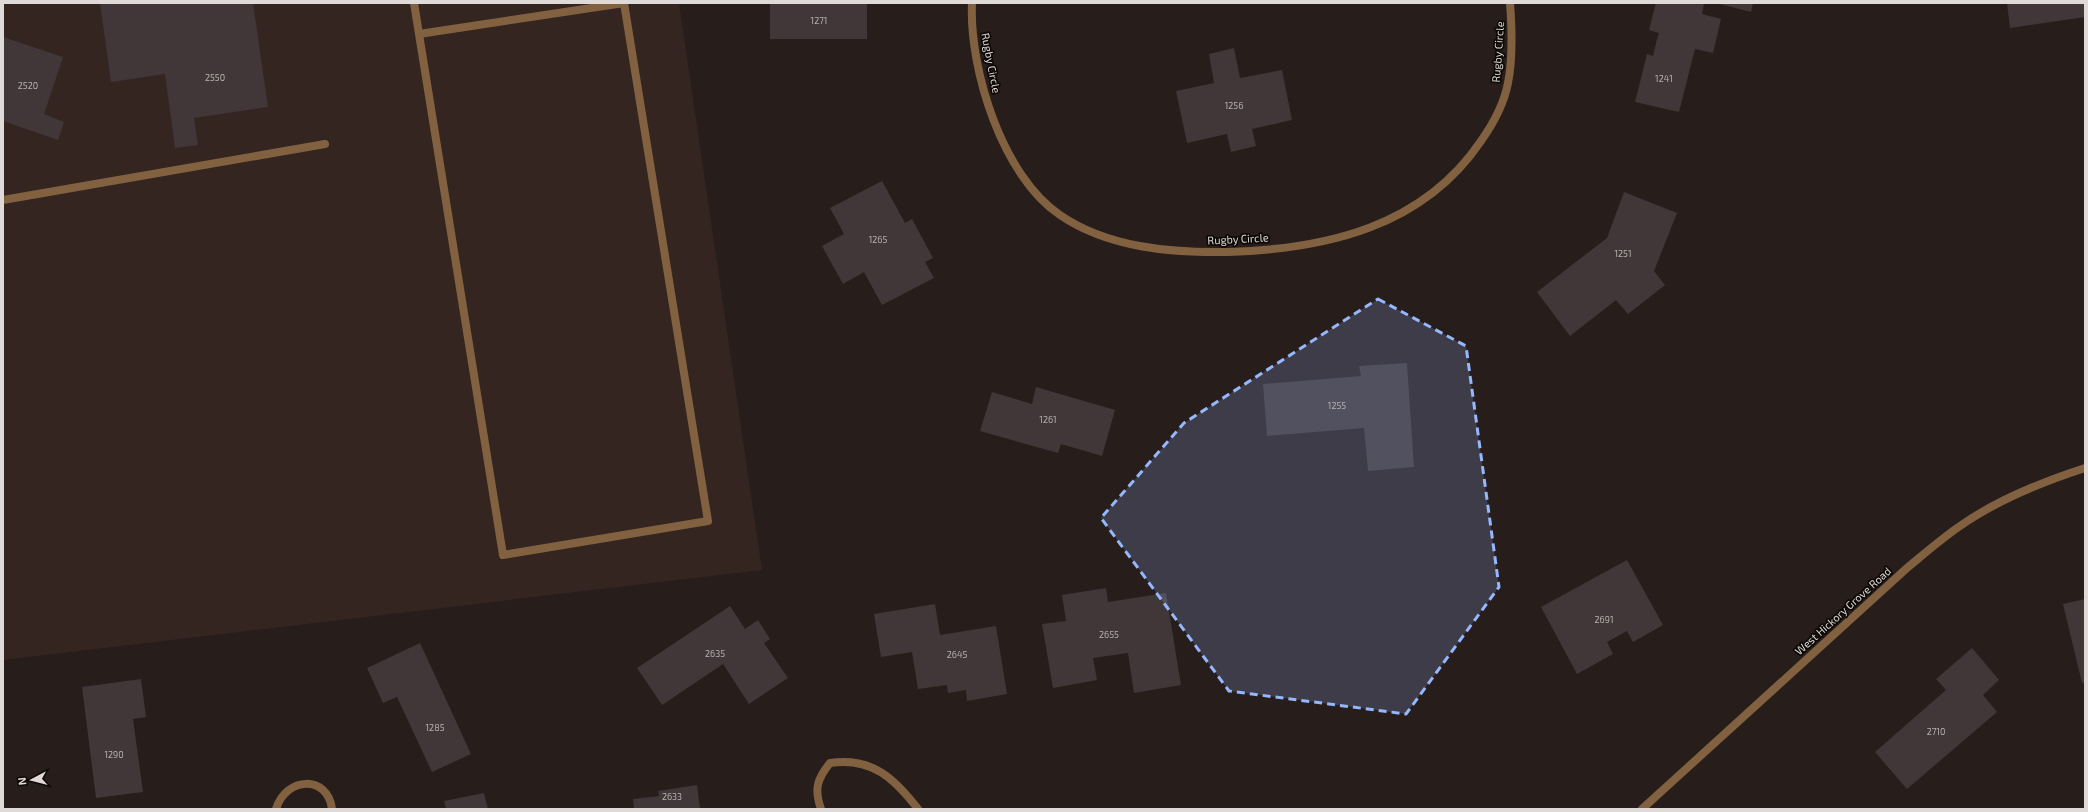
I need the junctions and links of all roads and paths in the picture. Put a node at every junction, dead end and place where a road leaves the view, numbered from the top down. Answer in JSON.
{"nodes":[{"id":1,"x":414,"y":3,"type":"edge"},
{"id":2,"x":972,"y":3,"type":"edge"},
{"id":3,"x":1510,"y":3,"type":"edge"},
{"id":4,"x":419,"y":34,"type":"junction"},
{"id":5,"x":325,"y":144,"type":"dead end"},
{"id":6,"x":3,"y":200,"type":"edge"},
{"id":7,"x":2085,"y":468,"type":"edge"},
{"id":8,"x":276,"y":809,"type":"edge"},
{"id":9,"x":332,"y":809,"type":"edge"},
{"id":10,"x":821,"y":809,"type":"edge"},
{"id":11,"x":918,"y":809,"type":"edge"},
{"id":12,"x":1642,"y":809,"type":"edge"}],
"edges":[{"from":1,"to":4,"type":"street"},
{"from":2,"to":3,"type":"street","name":"Rugby Circle"},
{"from":4,"to":4,"type":"street"},
{"from":5,"to":6,"type":"street"},
{"from":7,"to":12,"type":"street","name":"West Hickory Grove Road"},
{"from":8,"to":9,"type":"street"},
{"from":10,"to":11,"type":"street"}]}
